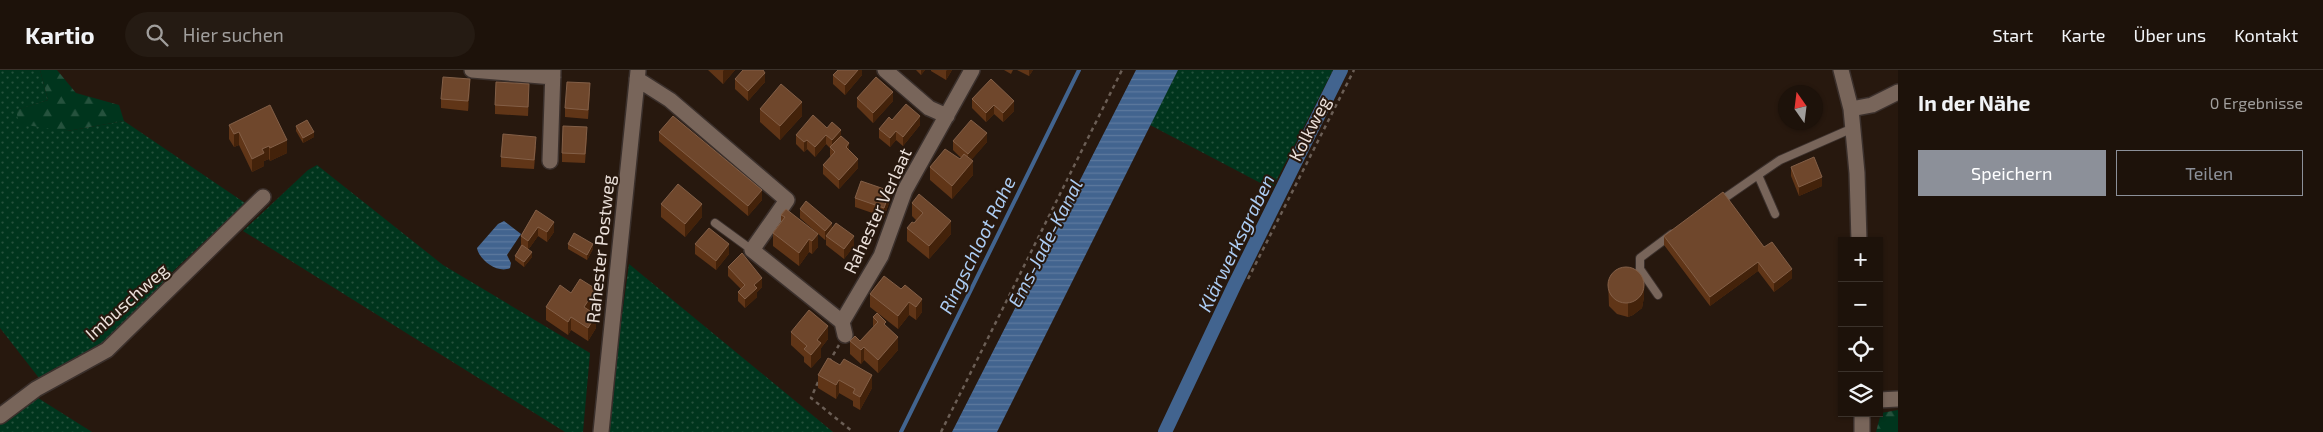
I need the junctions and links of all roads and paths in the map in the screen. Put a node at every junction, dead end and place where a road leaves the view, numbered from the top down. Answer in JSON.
{"nodes":[{"id":1,"x":472,"y":70,"type":"edge"},
{"id":2,"x":885,"y":70,"type":"edge"},
{"id":3,"x":972,"y":70,"type":"edge"},
{"id":4,"x":1122,"y":70,"type":"edge"},
{"id":5,"x":1354,"y":70,"type":"edge"},
{"id":6,"x":1841,"y":70,"type":"edge"},
{"id":7,"x":553,"y":73,"type":"edge"},
{"id":8,"x":638,"y":74,"type":"edge"},
{"id":9,"x":1898,"y":92,"type":"edge"},
{"id":10,"x":1851,"y":109,"type":"junction"},
{"id":11,"x":947,"y":116,"type":"junction"},
{"id":12,"x":1853,"y":128,"type":"junction"},
{"id":13,"x":550,"y":161,"type":"dead end"},
{"id":14,"x":1758,"y":175,"type":"junction"},
{"id":15,"x":263,"y":197,"type":"dead end"},
{"id":16,"x":1712,"y":207,"type":"edge"},
{"id":17,"x":1775,"y":214,"type":"dead end"},
{"id":18,"x":715,"y":223,"type":"dead end"},
{"id":19,"x":1681,"y":228,"type":"edge"},
{"id":20,"x":1858,"y":237,"type":"edge"},
{"id":21,"x":752,"y":250,"type":"junction"},
{"id":22,"x":1248,"y":279,"type":"dead end"},
{"id":23,"x":1658,"y":295,"type":"dead end"},
{"id":24,"x":844,"y":329,"type":"junction"},
{"id":25,"x":828,"y":364,"type":"edge"},
{"id":26,"x":819,"y":380,"type":"edge"},
{"id":27,"x":1898,"y":399,"type":"edge"},
{"id":28,"x":1883,"y":400,"type":"edge"},
{"id":29,"x":0,"y":416,"type":"edge"},
{"id":30,"x":1862,"y":417,"type":"edge"},
{"id":31,"x":601,"y":432,"type":"edge"},
{"id":32,"x":853,"y":432,"type":"edge"},
{"id":33,"x":941,"y":432,"type":"edge"},
{"id":34,"x":1862,"y":432,"type":"edge"}],
"edges":[{"from":1,"to":7,"type":"street"},
{"from":2,"to":11,"type":"street"},
{"from":3,"to":11,"type":"street","name":"Rahester Verlaat"},
{"from":4,"to":33,"type":"path"},
{"from":5,"to":22,"type":"path","name":"Kolkweg"},
{"from":6,"to":10,"type":"street"},
{"from":7,"to":13,"type":"street"},
{"from":8,"to":21,"type":"street"},
{"from":8,"to":31,"type":"street","name":"Rahester Postweg"},
{"from":9,"to":10,"type":"street"},
{"from":10,"to":12,"type":"street"},
{"from":11,"to":24,"type":"street","name":"Rahester Verlaat"},
{"from":12,"to":14,"type":"lane"},
{"from":12,"to":20,"type":"street"},
{"from":14,"to":16,"type":"lane"},
{"from":14,"to":17,"type":"lane"},
{"from":15,"to":29,"type":"street","name":"Imbuschweg"},
{"from":18,"to":21,"type":"lane"},
{"from":19,"to":23,"type":"lane"},
{"from":21,"to":24,"type":"street"},
{"from":24,"to":25,"type":"path"},
{"from":26,"to":32,"type":"path"},
{"from":27,"to":28,"type":"street"},
{"from":30,"to":34,"type":"street"}]}
